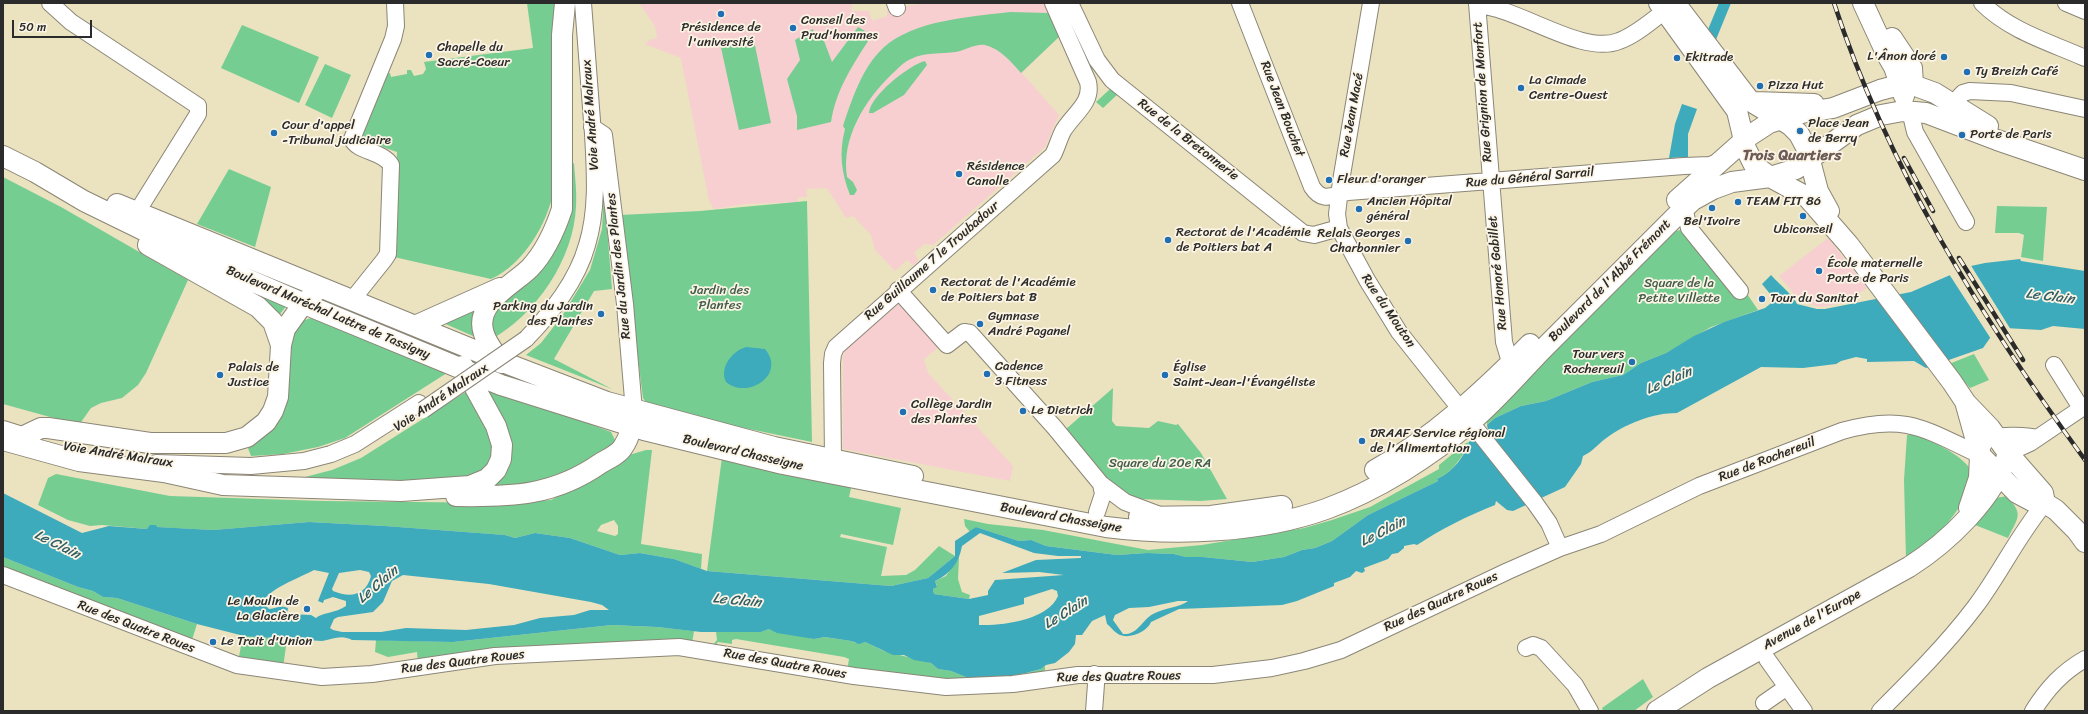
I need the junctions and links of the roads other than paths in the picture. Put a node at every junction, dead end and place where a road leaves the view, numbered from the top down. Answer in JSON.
{"nodes":[{"id":1,"x":50,"y":3,"type":"edge"},
{"id":2,"x":395,"y":3,"type":"edge"},
{"id":3,"x":565,"y":3,"type":"edge"},
{"id":4,"x":574,"y":3,"type":"edge"},
{"id":5,"x":583,"y":3,"type":"edge"},
{"id":6,"x":1052,"y":3,"type":"edge"},
{"id":7,"x":1070,"y":3,"type":"edge"},
{"id":8,"x":1240,"y":3,"type":"edge"},
{"id":9,"x":1371,"y":3,"type":"edge"},
{"id":10,"x":1863,"y":3,"type":"edge"},
{"id":11,"x":1868,"y":3,"type":"edge"},
{"id":12,"x":1982,"y":3,"type":"edge"},
{"id":13,"x":2066,"y":3,"type":"edge"},
{"id":14,"x":1477,"y":4,"type":"edge"},
{"id":15,"x":1666,"y":6,"type":"edge"},
{"id":16,"x":2085,"y":11,"type":"edge"},
{"id":17,"x":2085,"y":58,"type":"edge"},
{"id":18,"x":1901,"y":93,"type":"junction"},
{"id":19,"x":1750,"y":101,"type":"junction"},
{"id":20,"x":1845,"y":104,"type":"junction"},
{"id":21,"x":1953,"y":104,"type":"junction"},
{"id":22,"x":2085,"y":110,"type":"edge"},
{"id":23,"x":1933,"y":115,"type":"junction"},
{"id":24,"x":1782,"y":119,"type":"junction"},
{"id":25,"x":592,"y":127,"type":"junction"},
{"id":26,"x":1744,"y":141,"type":"junction"},
{"id":27,"x":2009,"y":143,"type":"junction"},
{"id":28,"x":3,"y":156,"type":"edge"},
{"id":29,"x":1811,"y":160,"type":"junction"},
{"id":30,"x":1721,"y":161,"type":"junction"},
{"id":31,"x":2085,"y":170,"type":"edge"},
{"id":32,"x":35,"y":172,"type":"junction"},
{"id":33,"x":1770,"y":177,"type":"junction"},
{"id":34,"x":1491,"y":182,"type":"junction"},
{"id":35,"x":1339,"y":195,"type":"junction"},
{"id":36,"x":84,"y":201,"type":"junction"},
{"id":37,"x":1684,"y":208,"type":"junction"},
{"id":38,"x":137,"y":219,"type":"junction"},
{"id":39,"x":1966,"y":222,"type":"dead end"},
{"id":40,"x":1339,"y":228,"type":"junction"},
{"id":41,"x":1849,"y":245,"type":"junction"},
{"id":42,"x":220,"y":246,"type":"junction"},
{"id":43,"x":252,"y":259,"type":"junction"},
{"id":44,"x":210,"y":275,"type":"junction"},
{"id":45,"x":509,"y":284,"type":"junction"},
{"id":46,"x":326,"y":290,"type":"junction"},
{"id":47,"x":898,"y":290,"type":"junction"},
{"id":48,"x":1740,"y":291,"type":"dead end"},
{"id":49,"x":352,"y":300,"type":"junction"},
{"id":50,"x":303,"y":304,"type":"junction"},
{"id":51,"x":415,"y":326,"type":"junction"},
{"id":52,"x":523,"y":336,"type":"junction"},
{"id":53,"x":449,"y":339,"type":"junction"},
{"id":54,"x":281,"y":345,"type":"junction"},
{"id":55,"x":500,"y":361,"type":"junction"},
{"id":56,"x":2054,"y":364,"type":"dead end"},
{"id":57,"x":465,"y":370,"type":"junction"},
{"id":58,"x":1515,"y":371,"type":"junction"},
{"id":59,"x":520,"y":391,"type":"junction"},
{"id":60,"x":1966,"y":403,"type":"junction"},
{"id":61,"x":421,"y":407,"type":"junction"},
{"id":62,"x":2083,"y":407,"type":"edge"},
{"id":63,"x":633,"y":418,"type":"junction"},
{"id":64,"x":1471,"y":422,"type":"junction"},
{"id":65,"x":3,"y":431,"type":"edge"},
{"id":66,"x":3,"y":440,"type":"edge"},
{"id":67,"x":2002,"y":446,"type":"junction"},
{"id":68,"x":102,"y":452,"type":"junction"},
{"id":69,"x":1980,"y":455,"type":"junction"},
{"id":70,"x":832,"y":467,"type":"junction"},
{"id":71,"x":164,"y":472,"type":"junction"},
{"id":72,"x":1999,"y":476,"type":"junction"},
{"id":73,"x":1101,"y":484,"type":"junction"},
{"id":74,"x":401,"y":491,"type":"junction"},
{"id":75,"x":2039,"y":510,"type":"junction"},
{"id":76,"x":1097,"y":512,"type":"junction"},
{"id":77,"x":1169,"y":518,"type":"junction"},
{"id":78,"x":1962,"y":522,"type":"junction"},
{"id":79,"x":2085,"y":542,"type":"edge"},
{"id":80,"x":1560,"y":548,"type":"junction"},
{"id":81,"x":3,"y":575,"type":"edge"},
{"id":82,"x":1526,"y":648,"type":"dead end"},
{"id":83,"x":1767,"y":659,"type":"dead end"},
{"id":84,"x":2085,"y":659,"type":"edge"},
{"id":85,"x":1094,"y":674,"type":"junction"},
{"id":86,"x":1787,"y":687,"type":"junction"},
{"id":87,"x":1764,"y":703,"type":"dead end"},
{"id":88,"x":1094,"y":710,"type":"edge"},
{"id":89,"x":1590,"y":711,"type":"edge"},
{"id":90,"x":1656,"y":711,"type":"edge"},
{"id":91,"x":1804,"y":711,"type":"edge"},
{"id":92,"x":1880,"y":711,"type":"edge"},
{"id":93,"x":2033,"y":711,"type":"edge"}],
"edges":[{"from":1,"to":38,"type":"street"},
{"from":2,"to":49,"type":"street"},
{"from":3,"to":45,"type":"main road"},
{"from":4,"to":52,"type":"street","name":"Voie André Malraux"},
{"from":5,"to":25,"type":"street","name":"Voie André Malraux"},
{"from":6,"to":47,"type":"street","name":"Rue Guillaume 7 le Troubadour"},
{"from":7,"to":40,"type":"street","name":"Rue de la Bretonnerie"},
{"from":8,"to":35,"type":"street","name":"Rue Jean Bouchet"},
{"from":9,"to":35,"type":"street","name":"Rue Jean Macé"},
{"from":10,"to":18,"type":"main road"},
{"from":11,"to":18,"type":"main road"},
{"from":12,"to":17,"type":"street"},
{"from":13,"to":16,"type":"street"},
{"from":14,"to":15,"type":"street"},
{"from":14,"to":34,"type":"street","name":"Rue Grignion de Monfort"},
{"from":15,"to":19,"type":"main road"},
{"from":15,"to":26,"type":"main road"},
{"from":18,"to":20,"type":"main road"},
{"from":18,"to":21,"type":"main road"},
{"from":18,"to":23,"type":"main road"},
{"from":18,"to":29,"type":"main road"},
{"from":18,"to":39,"type":"street"},
{"from":19,"to":20,"type":"main road"},
{"from":19,"to":24,"type":"main road"},
{"from":20,"to":24,"type":"main road"},
{"from":21,"to":22,"type":"street"},
{"from":21,"to":23,"type":"street"},
{"from":21,"to":27,"type":"main road"},
{"from":23,"to":27,"type":"main road"},
{"from":24,"to":26,"type":"main road"},
{"from":24,"to":29,"type":"main road"},
{"from":25,"to":52,"type":"street","name":"Voie André Malraux"},
{"from":25,"to":63,"type":"street","name":"Rue du Jardin des Plantes"},
{"from":26,"to":30,"type":"main road","name":"Boulevard de l'Abbé Frémont"},
{"from":26,"to":33,"type":"main road"},
{"from":27,"to":31,"type":"main road"},
{"from":28,"to":32,"type":"main road","name":"Boulevard Maréchal Lattre de Tassigny"},
{"from":29,"to":33,"type":"main road"},
{"from":29,"to":41,"type":"main road"},
{"from":30,"to":34,"type":"street","name":"Rue du Général Sarrail"},
{"from":30,"to":58,"type":"main road","name":"Boulevard de l'Abbé Frémont"},
{"from":32,"to":36,"type":"main road","name":"Boulevard Maréchal Lattre de Tassigny"},
{"from":32,"to":38,"type":"main road","name":"Boulevard Maréchal Lattre de Tassigny"},
{"from":33,"to":37,"type":"main road","name":"Boulevard de l'Abbé Frémont"},
{"from":33,"to":41,"type":"main road"},
{"from":34,"to":35,"type":"street","name":"Rue du Général Sarrail"},
{"from":34,"to":58,"type":"street","name":"Rue Honoré Gabillet"},
{"from":35,"to":40,"type":"street","name":"Rue Jean Macé"},
{"from":36,"to":38,"type":"main road","name":"Boulevard Maréchal Lattre de Tassigny"},
{"from":36,"to":44,"type":"main road"},
{"from":37,"to":48,"type":"street"},
{"from":37,"to":58,"type":"main road","name":"Boulevard de l'Abbé Frémont"},
{"from":38,"to":42,"type":"main road","name":"Boulevard Maréchal Lattre de Tassigny"},
{"from":38,"to":44,"type":"main road","name":"Boulevard Maréchal Lattre de Tassigny"},
{"from":40,"to":64,"type":"street","name":"Rue du Mouton"},
{"from":41,"to":60,"type":"main road"},
{"from":42,"to":43,"type":"main road","name":"Boulevard Maréchal Lattre de Tassigny"},
{"from":42,"to":44,"type":"main road"},
{"from":43,"to":44,"type":"main road"},
{"from":43,"to":46,"type":"main road","name":"Boulevard Maréchal Lattre de Tassigny"},
{"from":44,"to":50,"type":"main road","name":"Boulevard Maréchal Lattre de Tassigny"},
{"from":44,"to":54,"type":"main road"},
{"from":45,"to":51,"type":"main road"},
{"from":45,"to":55,"type":"main road"},
{"from":46,"to":49,"type":"main road","name":"Boulevard Maréchal Lattre de Tassigny"},
{"from":46,"to":50,"type":"main road"},
{"from":47,"to":70,"type":"street","name":"Rue Guillaume 7 le Troubadour"},
{"from":47,"to":73,"type":"street"},
{"from":49,"to":51,"type":"main road","name":"Boulevard Maréchal Lattre de Tassigny"},
{"from":50,"to":54,"type":"main road"},
{"from":50,"to":57,"type":"main road","name":"Boulevard Maréchal Lattre de Tassigny"},
{"from":51,"to":53,"type":"main road","name":"Boulevard Maréchal Lattre de Tassigny"},
{"from":52,"to":61,"type":"street","name":"Voie André Malraux"},
{"from":53,"to":55,"type":"main road","name":"Boulevard Maréchal Lattre de Tassigny"},
{"from":53,"to":57,"type":"main road"},
{"from":54,"to":68,"type":"main road"},
{"from":55,"to":59,"type":"main road"},
{"from":55,"to":63,"type":"main road","name":"Boulevard Maréchal Lattre de Tassigny"},
{"from":56,"to":62,"type":"street"},
{"from":57,"to":59,"type":"main road","name":"Boulevard Maréchal Lattre de Tassigny"},
{"from":57,"to":74,"type":"main road"},
{"from":58,"to":64,"type":"main road","name":"Boulevard de l'Abbé Frémont"},
{"from":59,"to":63,"type":"main road","name":"Boulevard Maréchal Lattre de Tassigny"},
{"from":60,"to":67,"type":"main road"},
{"from":60,"to":69,"type":"main road"},
{"from":61,"to":68,"type":"street","name":"Voie André Malraux"},
{"from":61,"to":71,"type":"street","name":"Voie André Malraux"},
{"from":62,"to":67,"type":"street"},
{"from":63,"to":70,"type":"main road","name":"Boulevard Chasseigne"},
{"from":63,"to":74,"type":"main road"},
{"from":64,"to":70,"type":"main road","name":"Boulevard Chasseigne"},
{"from":64,"to":77,"type":"main road","name":"Boulevard Chasseigne"},
{"from":64,"to":80,"type":"street","name":"Rue du Mouton"},
{"from":65,"to":68,"type":"main road"},
{"from":66,"to":68,"type":"main road","name":"Voie André Malraux"},
{"from":67,"to":69,"type":"street"},
{"from":67,"to":72,"type":"main road","name":"Avenue de l'Europe"},
{"from":67,"to":75,"type":"main road"},
{"from":68,"to":71,"type":"main road","name":"Voie André Malraux"},
{"from":69,"to":72,"type":"main road"},
{"from":69,"to":78,"type":"main road","name":"Avenue de l'Europe"},
{"from":69,"to":80,"type":"street","name":"Rue de Rochereuil"},
{"from":70,"to":76,"type":"main road","name":"Boulevard Chasseigne"},
{"from":71,"to":74,"type":"main road"},
{"from":72,"to":75,"type":"main road"},
{"from":72,"to":78,"type":"main road","name":"Avenue de l'Europe"},
{"from":73,"to":76,"type":"street"},
{"from":73,"to":77,"type":"street"},
{"from":75,"to":79,"type":"main road"},
{"from":75,"to":92,"type":"street"},
{"from":76,"to":77,"type":"main road","name":"Boulevard Chasseigne"},
{"from":78,"to":90,"type":"main road","name":"Avenue de l'Europe"},
{"from":80,"to":85,"type":"street","name":"Rue des Quatre Roues"},
{"from":81,"to":85,"type":"street","name":"Rue des Quatre Roues"},
{"from":82,"to":89,"type":"street"},
{"from":83,"to":86,"type":"street"},
{"from":84,"to":93,"type":"street"},
{"from":85,"to":88,"type":"street"},
{"from":86,"to":87,"type":"street"},
{"from":86,"to":91,"type":"street"}]}
